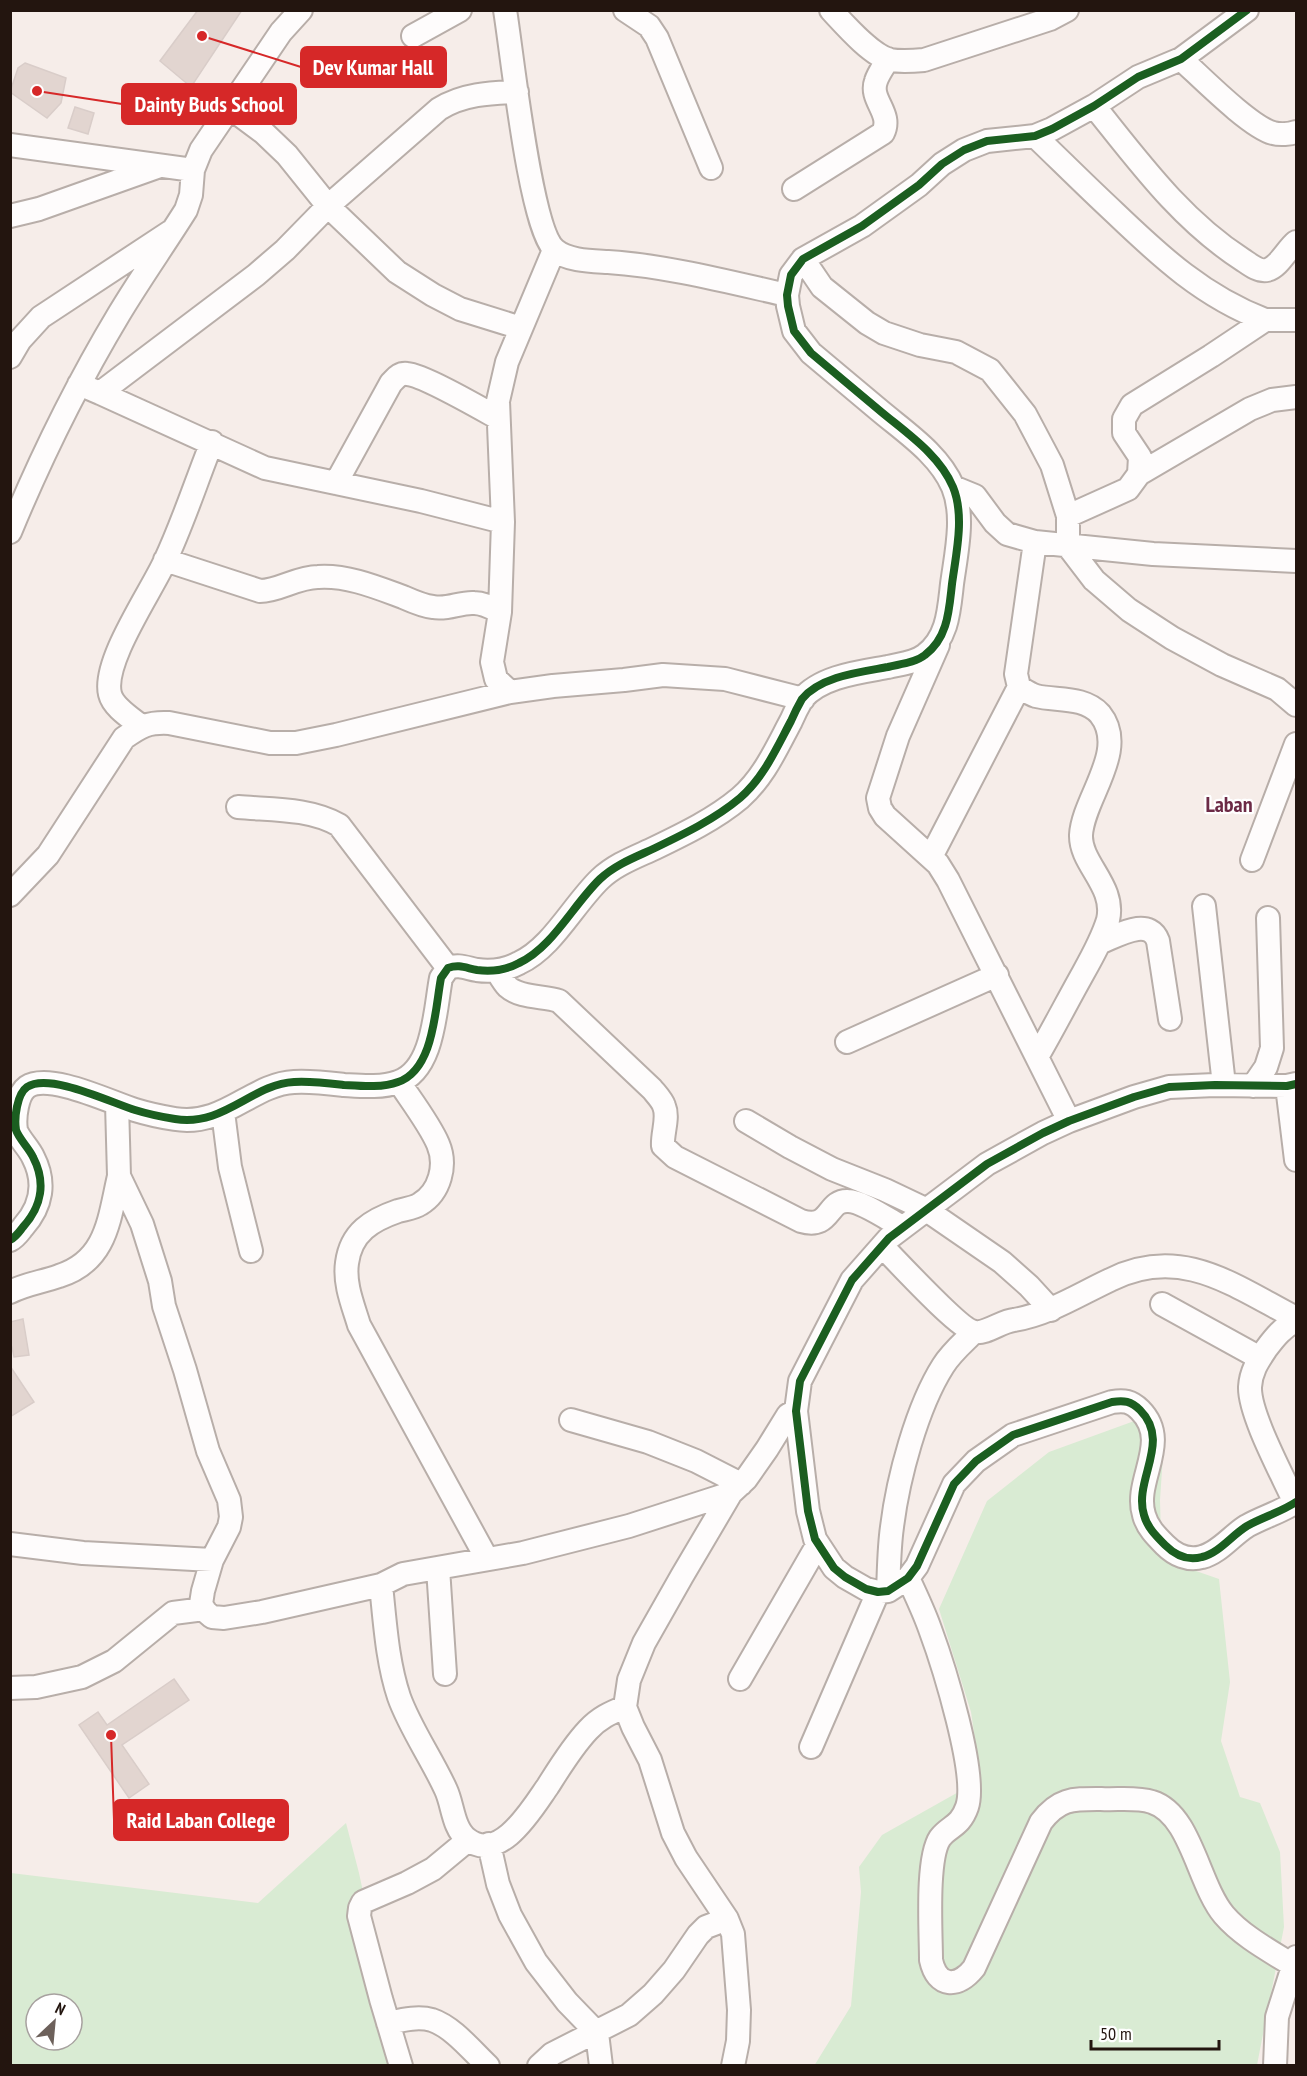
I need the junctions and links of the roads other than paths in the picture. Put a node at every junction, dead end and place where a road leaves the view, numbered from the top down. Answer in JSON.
{"nodes":[{"id":1,"x":301,"y":10,"type":"edge"},
{"id":2,"x":459,"y":10,"type":"edge"},
{"id":3,"x":505,"y":10,"type":"edge"},
{"id":4,"x":625,"y":10,"type":"edge"},
{"id":5,"x":831,"y":10,"type":"edge"},
{"id":6,"x":1067,"y":10,"type":"edge"},
{"id":7,"x":1246,"y":10,"type":"edge"},
{"id":8,"x":646,"y":19,"type":"edge"},
{"id":9,"x":412,"y":36,"type":"dead end"},
{"id":10,"x":1181,"y":59,"type":"junction"},
{"id":11,"x":888,"y":60,"type":"junction"},
{"id":12,"x":517,"y":92,"type":"junction"},
{"id":13,"x":1094,"y":106,"type":"junction"},
{"id":14,"x":229,"y":107,"type":"junction"},
{"id":15,"x":1296,"y":132,"type":"edge"},
{"id":16,"x":1035,"y":136,"type":"junction"},
{"id":17,"x":10,"y":145,"type":"edge"},
{"id":18,"x":164,"y":165,"type":"junction"},
{"id":19,"x":711,"y":168,"type":"dead end"},
{"id":20,"x":193,"y":170,"type":"junction"},
{"id":21,"x":794,"y":189,"type":"dead end"},
{"id":22,"x":328,"y":206,"type":"junction"},
{"id":23,"x":10,"y":216,"type":"edge"},
{"id":24,"x":175,"y":229,"type":"junction"},
{"id":25,"x":1296,"y":242,"type":"edge"},
{"id":26,"x":554,"y":250,"type":"junction"},
{"id":27,"x":803,"y":259,"type":"junction"},
{"id":28,"x":787,"y":295,"type":"junction"},
{"id":29,"x":1265,"y":320,"type":"junction"},
{"id":30,"x":1296,"y":320,"type":"edge"},
{"id":31,"x":521,"y":328,"type":"junction"},
{"id":32,"x":10,"y":357,"type":"edge"},
{"id":33,"x":90,"y":388,"type":"junction"},
{"id":34,"x":1296,"y":397,"type":"edge"},
{"id":35,"x":498,"y":417,"type":"junction"},
{"id":36,"x":212,"y":442,"type":"junction"},
{"id":37,"x":1139,"y":474,"type":"junction"},
{"id":38,"x":336,"y":483,"type":"junction"},
{"id":39,"x":953,"y":487,"type":"junction"},
{"id":40,"x":1068,"y":516,"type":"junction"},
{"id":41,"x":503,"y":522,"type":"junction"},
{"id":42,"x":10,"y":532,"type":"edge"},
{"id":43,"x":1035,"y":542,"type":"junction"},
{"id":44,"x":1068,"y":546,"type":"junction"},
{"id":45,"x":165,"y":560,"type":"junction"},
{"id":46,"x":1296,"y":561,"type":"edge"},
{"id":47,"x":500,"y":612,"type":"junction"},
{"id":48,"x":941,"y":639,"type":"junction"},
{"id":49,"x":1019,"y":687,"type":"junction"},
{"id":50,"x":510,"y":692,"type":"junction"},
{"id":51,"x":803,"y":699,"type":"junction"},
{"id":52,"x":1296,"y":705,"type":"edge"},
{"id":53,"x":141,"y":726,"type":"junction"},
{"id":54,"x":1296,"y":744,"type":"edge"},
{"id":55,"x":238,"y":807,"type":"dead end"},
{"id":56,"x":931,"y":857,"type":"junction"},
{"id":57,"x":1252,"y":860,"type":"dead end"},
{"id":58,"x":10,"y":895,"type":"edge"},
{"id":59,"x":1204,"y":906,"type":"dead end"},
{"id":60,"x":1268,"y":918,"type":"dead end"},
{"id":61,"x":1099,"y":943,"type":"junction"},
{"id":62,"x":448,"y":968,"type":"junction"},
{"id":63,"x":497,"y":971,"type":"junction"},
{"id":64,"x":997,"y":975,"type":"junction"},
{"id":65,"x":1170,"y":1019,"type":"dead end"},
{"id":66,"x":847,"y":1042,"type":"dead end"},
{"id":67,"x":1037,"y":1057,"type":"junction"},
{"id":68,"x":399,"y":1082,"type":"junction"},
{"id":69,"x":19,"y":1084,"type":"edge"},
{"id":70,"x":1224,"y":1085,"type":"junction"},
{"id":71,"x":1292,"y":1085,"type":"edge"},
{"id":72,"x":1253,"y":1086,"type":"junction"},
{"id":73,"x":117,"y":1104,"type":"junction"},
{"id":74,"x":223,"y":1112,"type":"junction"},
{"id":75,"x":746,"y":1121,"type":"dead end"},
{"id":76,"x":1069,"y":1121,"type":"junction"},
{"id":77,"x":1296,"y":1160,"type":"edge"},
{"id":78,"x":119,"y":1176,"type":"junction"},
{"id":79,"x":925,"y":1209,"type":"junction"},
{"id":80,"x":902,"y":1227,"type":"junction"},
{"id":81,"x":10,"y":1240,"type":"edge"},
{"id":82,"x":882,"y":1246,"type":"junction"},
{"id":83,"x":251,"y":1251,"type":"dead end"},
{"id":84,"x":10,"y":1292,"type":"edge"},
{"id":85,"x":1162,"y":1304,"type":"dead end"},
{"id":86,"x":1051,"y":1310,"type":"junction"},
{"id":87,"x":1296,"y":1320,"type":"edge"},
{"id":88,"x":974,"y":1332,"type":"junction"},
{"id":89,"x":1260,"y":1358,"type":"junction"},
{"id":90,"x":796,"y":1412,"type":"junction"},
{"id":91,"x":571,"y":1420,"type":"dead end"},
{"id":92,"x":736,"y":1489,"type":"junction"},
{"id":93,"x":1296,"y":1503,"type":"edge"},
{"id":94,"x":10,"y":1544,"type":"edge"},
{"id":95,"x":818,"y":1544,"type":"junction"},
{"id":96,"x":487,"y":1559,"type":"junction"},
{"id":97,"x":212,"y":1560,"type":"junction"},
{"id":98,"x":438,"y":1568,"type":"junction"},
{"id":99,"x":908,"y":1578,"type":"junction"},
{"id":100,"x":381,"y":1585,"type":"junction"},
{"id":101,"x":883,"y":1591,"type":"junction"},
{"id":102,"x":204,"y":1609,"type":"junction"},
{"id":103,"x":445,"y":1674,"type":"dead end"},
{"id":104,"x":741,"y":1679,"type":"dead end"},
{"id":105,"x":10,"y":1688,"type":"edge"},
{"id":106,"x":625,"y":1707,"type":"junction"},
{"id":107,"x":811,"y":1747,"type":"dead end"},
{"id":108,"x":478,"y":1842,"type":"junction"},
{"id":109,"x":727,"y":1919,"type":"junction"},
{"id":110,"x":1295,"y":1962,"type":"edge"},
{"id":111,"x":388,"y":2023,"type":"junction"},
{"id":112,"x":597,"y":2033,"type":"junction"},
{"id":113,"x":1273,"y":2063,"type":"edge"},
{"id":114,"x":401,"y":2066,"type":"edge"},
{"id":115,"x":488,"y":2066,"type":"edge"},
{"id":116,"x":539,"y":2066,"type":"edge"},
{"id":117,"x":601,"y":2066,"type":"edge"},
{"id":118,"x":733,"y":2066,"type":"edge"}],
"edges":[{"from":1,"to":14,"type":"street"},
{"from":2,"to":9,"type":"street"},
{"from":3,"to":12,"type":"street"},
{"from":4,"to":8,"type":"street"},
{"from":5,"to":11,"type":"street"},
{"from":6,"to":11,"type":"street"},
{"from":7,"to":10,"type":"street"},
{"from":8,"to":19,"type":"street"},
{"from":10,"to":13,"type":"street"},
{"from":10,"to":15,"type":"street"},
{"from":11,"to":21,"type":"street"},
{"from":12,"to":22,"type":"street"},
{"from":12,"to":26,"type":"street"},
{"from":13,"to":16,"type":"street"},
{"from":13,"to":25,"type":"street"},
{"from":14,"to":20,"type":"street"},
{"from":14,"to":22,"type":"street"},
{"from":16,"to":27,"type":"street"},
{"from":16,"to":29,"type":"street"},
{"from":17,"to":18,"type":"street"},
{"from":18,"to":20,"type":"street"},
{"from":18,"to":23,"type":"street"},
{"from":20,"to":24,"type":"street"},
{"from":22,"to":31,"type":"street"},
{"from":22,"to":33,"type":"street"},
{"from":24,"to":32,"type":"street"},
{"from":24,"to":33,"type":"street"},
{"from":26,"to":28,"type":"street"},
{"from":26,"to":31,"type":"street"},
{"from":27,"to":28,"type":"street"},
{"from":27,"to":40,"type":"street"},
{"from":28,"to":39,"type":"street"},
{"from":29,"to":30,"type":"street"},
{"from":29,"to":37,"type":"street"},
{"from":31,"to":35,"type":"street"},
{"from":33,"to":36,"type":"street"},
{"from":33,"to":42,"type":"street"},
{"from":34,"to":37,"type":"street"},
{"from":35,"to":38,"type":"street"},
{"from":35,"to":41,"type":"street"},
{"from":36,"to":38,"type":"street"},
{"from":36,"to":45,"type":"street"},
{"from":37,"to":40,"type":"street"},
{"from":38,"to":41,"type":"street"},
{"from":39,"to":43,"type":"street"},
{"from":39,"to":48,"type":"street"},
{"from":40,"to":44,"type":"street"},
{"from":41,"to":47,"type":"street"},
{"from":43,"to":44,"type":"street"},
{"from":43,"to":49,"type":"street"},
{"from":44,"to":46,"type":"street"},
{"from":44,"to":52,"type":"street"},
{"from":45,"to":47,"type":"street"},
{"from":45,"to":53,"type":"street"},
{"from":47,"to":50,"type":"street"},
{"from":48,"to":51,"type":"street"},
{"from":48,"to":56,"type":"street"},
{"from":49,"to":56,"type":"street"},
{"from":49,"to":61,"type":"street"},
{"from":50,"to":51,"type":"street"},
{"from":50,"to":53,"type":"street"},
{"from":51,"to":63,"type":"street"},
{"from":53,"to":58,"type":"street"},
{"from":54,"to":57,"type":"street"},
{"from":55,"to":62,"type":"street"},
{"from":56,"to":64,"type":"street"},
{"from":59,"to":70,"type":"street"},
{"from":60,"to":72,"type":"street"},
{"from":61,"to":65,"type":"street"},
{"from":61,"to":67,"type":"street"},
{"from":62,"to":63,"type":"street"},
{"from":62,"to":68,"type":"street"},
{"from":63,"to":80,"type":"street"},
{"from":64,"to":66,"type":"street"},
{"from":64,"to":67,"type":"street"},
{"from":67,"to":76,"type":"street"},
{"from":68,"to":74,"type":"street"},
{"from":68,"to":96,"type":"street"},
{"from":69,"to":73,"type":"street"},
{"from":69,"to":81,"type":"street"},
{"from":70,"to":72,"type":"street"},
{"from":70,"to":76,"type":"street"},
{"from":71,"to":72,"type":"street"},
{"from":71,"to":77,"type":"street"},
{"from":73,"to":74,"type":"street"},
{"from":73,"to":78,"type":"street"},
{"from":74,"to":83,"type":"street"},
{"from":75,"to":79,"type":"street"},
{"from":76,"to":79,"type":"street"},
{"from":78,"to":84,"type":"street"},
{"from":78,"to":97,"type":"street"},
{"from":79,"to":80,"type":"street"},
{"from":79,"to":86,"type":"street"},
{"from":80,"to":82,"type":"street"},
{"from":82,"to":88,"type":"street"},
{"from":82,"to":90,"type":"street"},
{"from":85,"to":89,"type":"street"},
{"from":86,"to":87,"type":"street"},
{"from":86,"to":88,"type":"street"},
{"from":87,"to":89,"type":"street"},
{"from":88,"to":101,"type":"street"},
{"from":89,"to":93,"type":"street"},
{"from":90,"to":92,"type":"street"},
{"from":90,"to":95,"type":"street"},
{"from":91,"to":92,"type":"street"},
{"from":92,"to":96,"type":"street"},
{"from":92,"to":106,"type":"street"},
{"from":93,"to":99,"type":"street"},
{"from":94,"to":97,"type":"street"},
{"from":95,"to":101,"type":"street"},
{"from":95,"to":104,"type":"street"},
{"from":96,"to":98,"type":"street"},
{"from":97,"to":102,"type":"street"},
{"from":98,"to":100,"type":"street"},
{"from":98,"to":103,"type":"street"},
{"from":99,"to":101,"type":"street"},
{"from":99,"to":110,"type":"street"},
{"from":100,"to":102,"type":"street"},
{"from":100,"to":108,"type":"street"},
{"from":101,"to":107,"type":"street"},
{"from":102,"to":105,"type":"street"},
{"from":106,"to":108,"type":"street"},
{"from":106,"to":109,"type":"street"},
{"from":108,"to":111,"type":"street"},
{"from":108,"to":112,"type":"street"},
{"from":109,"to":112,"type":"street"},
{"from":109,"to":118,"type":"street"},
{"from":110,"to":113,"type":"street"},
{"from":111,"to":114,"type":"street"},
{"from":111,"to":115,"type":"street"},
{"from":112,"to":116,"type":"street"},
{"from":112,"to":117,"type":"street"}]}
